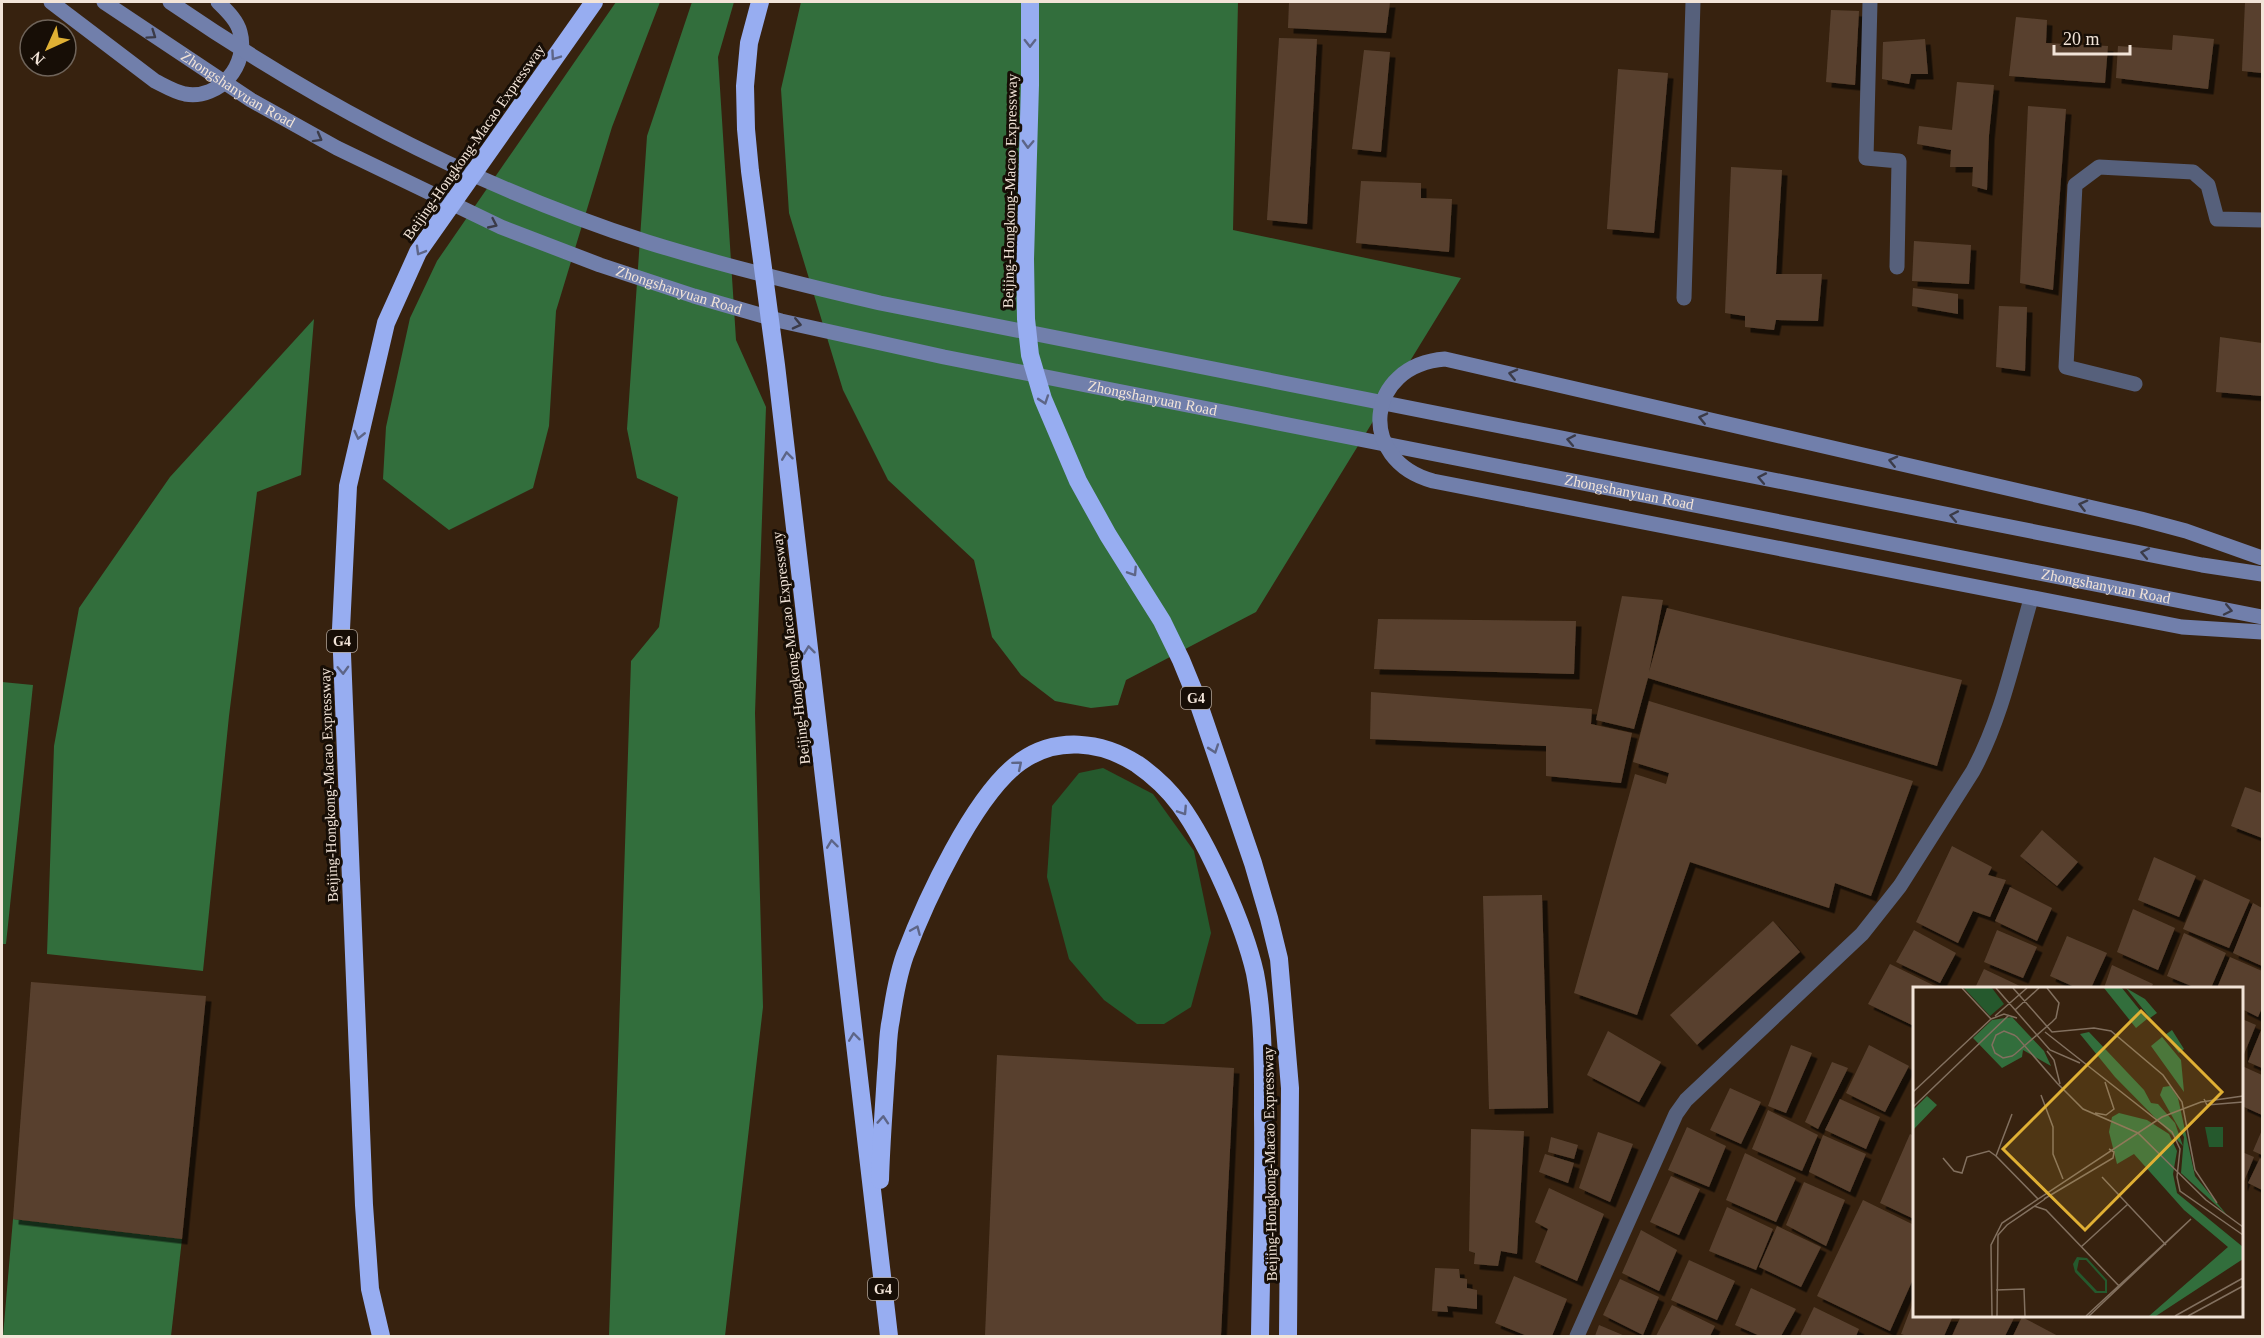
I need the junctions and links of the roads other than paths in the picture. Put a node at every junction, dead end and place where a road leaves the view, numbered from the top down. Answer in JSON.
{"nodes":[{"id":1,"x":51,"y":2,"type":"edge"},
{"id":2,"x":104,"y":2,"type":"edge"},
{"id":3,"x":170,"y":2,"type":"edge"},
{"id":4,"x":218,"y":2,"type":"edge"},
{"id":5,"x":760,"y":2,"type":"edge"},
{"id":6,"x":1030,"y":2,"type":"edge"},
{"id":7,"x":1693,"y":2,"type":"edge"},
{"id":8,"x":1870,"y":2,"type":"edge"},
{"id":9,"x":591,"y":5,"type":"edge"},
{"id":10,"x":2262,"y":220,"type":"edge"},
{"id":11,"x":1897,"y":267,"type":"dead end"},
{"id":12,"x":1684,"y":298,"type":"dead end"},
{"id":13,"x":2135,"y":384,"type":"dead end"},
{"id":14,"x":2262,"y":557,"type":"edge"},
{"id":15,"x":2262,"y":574,"type":"edge"},
{"id":16,"x":2031,"y":599,"type":"junction"},
{"id":17,"x":2262,"y":618,"type":"edge"},
{"id":18,"x":2262,"y":632,"type":"edge"},
{"id":19,"x":878,"y":1242,"type":"junction"},
{"id":20,"x":885,"y":1301,"type":"junction"},
{"id":21,"x":1289,"y":1314,"type":"junction"},
{"id":22,"x":381,"y":1336,"type":"edge"},
{"id":23,"x":889,"y":1336,"type":"edge"},
{"id":24,"x":896,"y":1336,"type":"edge"},
{"id":25,"x":1260,"y":1336,"type":"edge"},
{"id":26,"x":1282,"y":1336,"type":"edge"},
{"id":27,"x":1288,"y":1336,"type":"edge"},
{"id":28,"x":1577,"y":1336,"type":"edge"}],
"edges":[{"from":1,"to":4,"type":"main road"},
{"from":2,"to":17,"type":"main road","name":"Zhongshanyuan Road","one_way":true},
{"from":15,"to":3,"type":"main road","one_way":true},
{"from":19,"to":5,"type":"highway","name":"Beijing-Hongkong-Macao Expressway","number":"G4","one_way":true},
{"from":6,"to":21,"type":"highway","name":"Beijing-Hongkong-Macao Expressway","number":"G4","one_way":true},
{"from":7,"to":12,"type":"street"},
{"from":8,"to":11,"type":"street"},
{"from":9,"to":22,"type":"highway","name":"Beijing-Hongkong-Macao Expressway","number":"G4","one_way":true},
{"from":10,"to":13,"type":"street"},
{"from":14,"to":16,"type":"main road","one_way":true},
{"from":16,"to":18,"type":"main road"},
{"from":16,"to":28,"type":"street"},
{"from":19,"to":20,"type":"highway","name":"Beijing-Hongkong-Macao Expressway","number":"G4"},
{"from":19,"to":25,"type":"highway","one_way":true},
{"from":20,"to":23,"type":"highway","name":"Beijing-Hongkong-Macao Expressway","number":"G4"},
{"from":20,"to":24,"type":"highway"},
{"from":21,"to":26,"type":"highway"},
{"from":21,"to":27,"type":"highway","name":"Beijing-Hongkong-Macao Expressway","number":"G4"}]}
